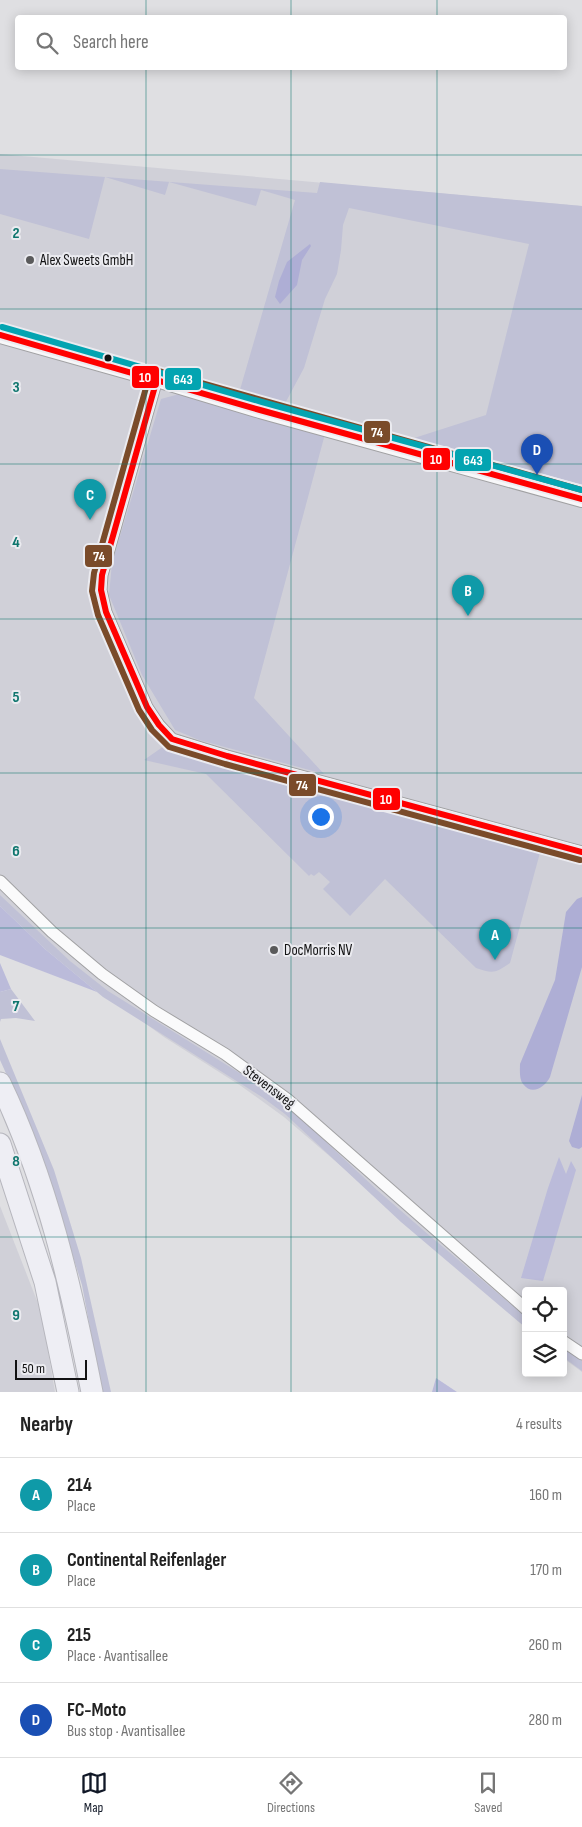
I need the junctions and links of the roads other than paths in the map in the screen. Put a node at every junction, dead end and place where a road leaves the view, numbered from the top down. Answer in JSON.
{"nodes":[{"id":1,"x":0,"y":335,"type":"edge"},
{"id":2,"x":157,"y":379,"type":"junction"},
{"id":3,"x":582,"y":499,"type":"edge"},
{"id":4,"x":582,"y":852,"type":"edge"},
{"id":5,"x":0,"y":881,"type":"edge"},
{"id":6,"x":0,"y":1084,"type":"edge"},
{"id":7,"x":0,"y":1144,"type":"edge"},
{"id":8,"x":522,"y":1305,"type":"edge"},
{"id":9,"x":567,"y":1344,"type":"edge"},
{"id":10,"x":582,"y":1354,"type":"edge"},
{"id":11,"x":68,"y":1392,"type":"edge"},
{"id":12,"x":92,"y":1392,"type":"edge"}],
"edges":[{"from":1,"to":2,"type":"street"},
{"from":2,"to":3,"type":"street"},
{"from":2,"to":4,"type":"street"},
{"from":5,"to":8,"type":"street","name":"Stevensweg"},
{"from":6,"to":12,"type":"highway"},
{"from":7,"to":11,"type":"highway"},
{"from":9,"to":10,"type":"street"}]}
